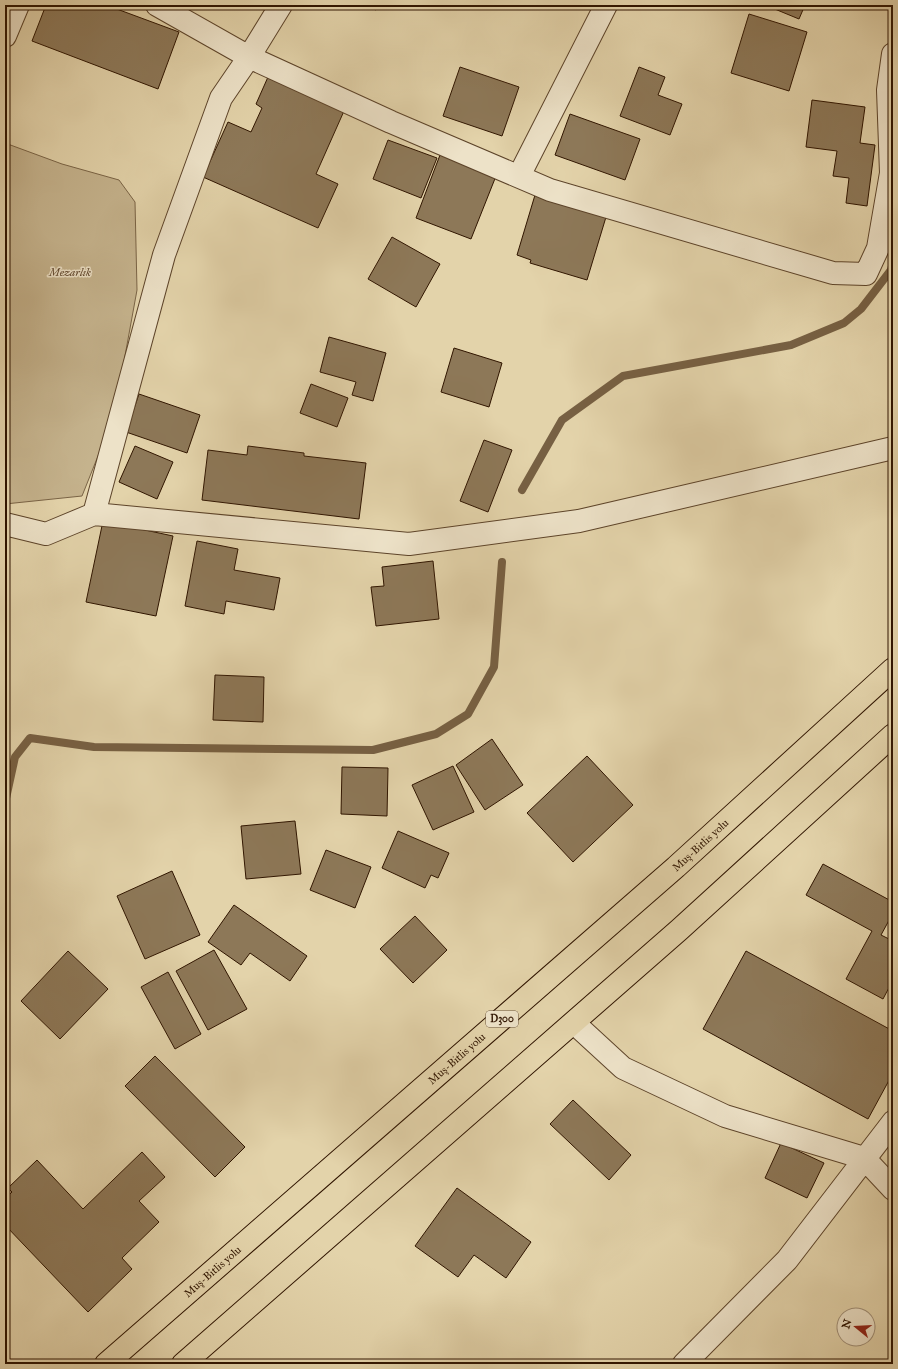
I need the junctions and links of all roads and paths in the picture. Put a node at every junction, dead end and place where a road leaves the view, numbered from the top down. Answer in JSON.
{"nodes":[{"id":1,"x":18,"y":5,"type":"edge"},
{"id":2,"x":157,"y":5,"type":"edge"},
{"id":3,"x":281,"y":5,"type":"edge"},
{"id":4,"x":606,"y":5,"type":"edge"},
{"id":5,"x":5,"y":36,"type":"edge"},
{"id":6,"x":893,"y":54,"type":"edge"},
{"id":7,"x":249,"y":58,"type":"junction"},
{"id":8,"x":519,"y":176,"type":"junction"},
{"id":9,"x":893,"y":448,"type":"edge"},
{"id":10,"x":94,"y":514,"type":"junction"},
{"id":11,"x":5,"y":524,"type":"edge"},
{"id":12,"x":893,"y":670,"type":"edge"},
{"id":13,"x":893,"y":735,"type":"edge"},
{"id":14,"x":574,"y":1023,"type":"junction"},
{"id":15,"x":893,"y":1122,"type":"edge"},
{"id":16,"x":864,"y":1158,"type":"junction"},
{"id":17,"x":893,"y":1189,"type":"edge"},
{"id":18,"x":106,"y":1364,"type":"edge"},
{"id":19,"x":183,"y":1364,"type":"edge"},
{"id":20,"x":684,"y":1364,"type":"edge"}],
"edges":[{"from":1,"to":5,"type":"street"},
{"from":2,"to":7,"type":"street"},
{"from":3,"to":7,"type":"street"},
{"from":4,"to":8,"type":"street"},
{"from":6,"to":8,"type":"street"},
{"from":7,"to":8,"type":"street"},
{"from":7,"to":10,"type":"street"},
{"from":9,"to":10,"type":"street"},
{"from":10,"to":11,"type":"street"},
{"from":12,"to":18,"type":"highway","name":"Muş-Bitlis yolu","number":"D300"},
{"from":13,"to":14,"type":"highway"},
{"from":14,"to":16,"type":"street"},
{"from":14,"to":19,"type":"highway"},
{"from":15,"to":16,"type":"street"},
{"from":16,"to":17,"type":"street"},
{"from":16,"to":20,"type":"street"}]}
